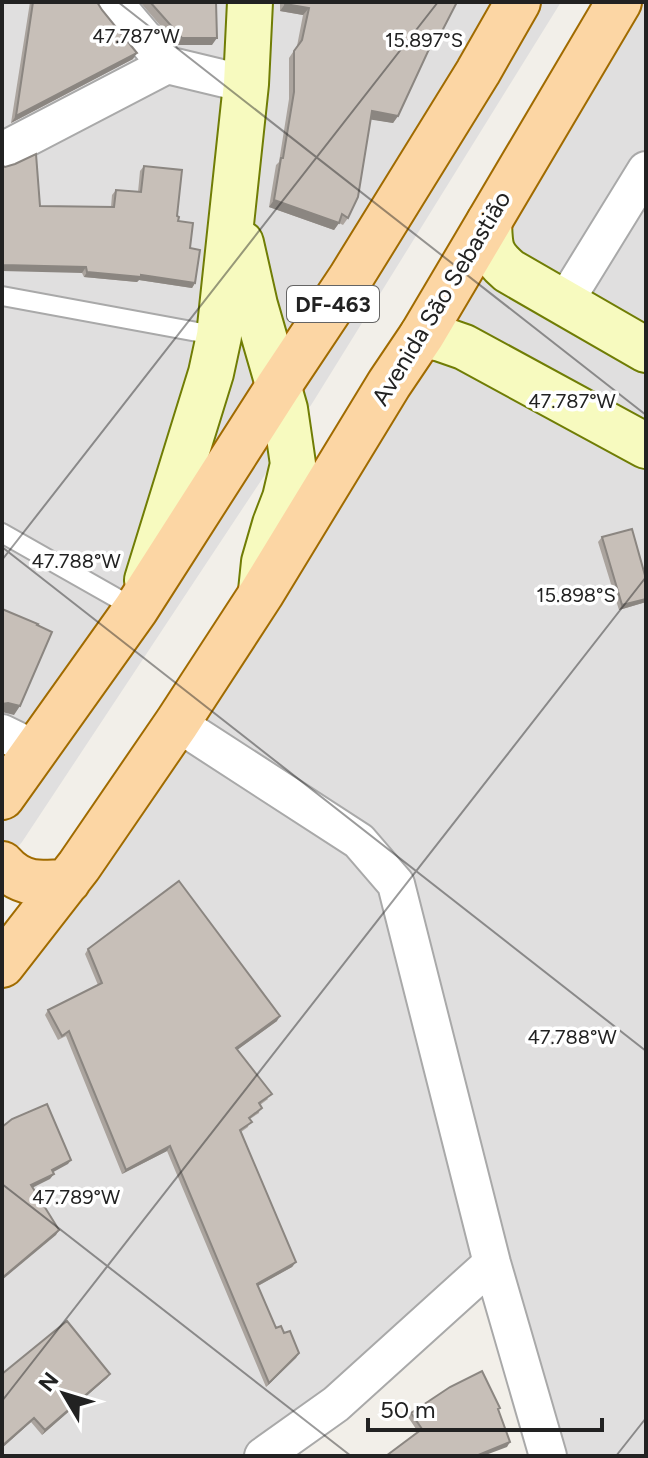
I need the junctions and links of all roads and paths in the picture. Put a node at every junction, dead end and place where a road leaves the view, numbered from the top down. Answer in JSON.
{"nodes":[{"id":1,"x":112,"y":2,"type":"edge"},
{"id":2,"x":250,"y":2,"type":"edge"},
{"id":3,"x":518,"y":2,"type":"edge"},
{"id":4,"x":619,"y":2,"type":"edge"},
{"id":5,"x":167,"y":65,"type":"junction"},
{"id":6,"x":246,"y":84,"type":"junction"},
{"id":7,"x":2,"y":151,"type":"edge"},
{"id":8,"x":646,"y":170,"type":"edge"},
{"id":9,"x":233,"y":214,"type":"junction"},
{"id":10,"x":489,"y":222,"type":"junction"},
{"id":11,"x":2,"y":296,"type":"edge"},
{"id":12,"x":564,"y":303,"type":"junction"},
{"id":13,"x":422,"y":335,"type":"junction"},
{"id":14,"x":219,"y":336,"type":"junction"},
{"id":15,"x":646,"y":350,"type":"edge"},
{"id":16,"x":278,"y":387,"type":"junction"},
{"id":17,"x":646,"y":446,"type":"edge"},
{"id":18,"x":2,"y":533,"type":"edge"},
{"id":19,"x":261,"y":594,"type":"junction"},
{"id":20,"x":138,"y":605,"type":"junction"},
{"id":21,"x":177,"y":723,"type":"junction"},
{"id":22,"x":20,"y":742,"type":"edge"},
{"id":23,"x":2,"y":797,"type":"edge"},
{"id":24,"x":2,"y":864,"type":"edge"},
{"id":25,"x":68,"y":881,"type":"junction"},
{"id":26,"x":2,"y":965,"type":"edge"},
{"id":27,"x":492,"y":1263,"type":"junction"},
{"id":28,"x":263,"y":1456,"type":"edge"},
{"id":29,"x":548,"y":1456,"type":"edge"}],
"edges":[{"from":1,"to":5,"type":"street"},
{"from":2,"to":6,"type":"street"},
{"from":3,"to":16,"type":"main road","number":"DF-463"},
{"from":4,"to":10,"type":"main road","name":"Avenida São Sebastião"},
{"from":5,"to":6,"type":"street"},
{"from":5,"to":7,"type":"street"},
{"from":6,"to":9,"type":"street"},
{"from":8,"to":12,"type":"street"},
{"from":9,"to":14,"type":"street"},
{"from":9,"to":16,"type":"street","name":"Avenida São Sebastião"},
{"from":10,"to":12,"type":"street"},
{"from":10,"to":13,"type":"main road","name":"Avenida São Sebastião"},
{"from":11,"to":14,"type":"lane"},
{"from":12,"to":15,"type":"street"},
{"from":13,"to":17,"type":"street"},
{"from":13,"to":19,"type":"main road","name":"Avenida São Sebastião"},
{"from":14,"to":20,"type":"street"},
{"from":16,"to":19,"type":"street","name":"Avenida São Sebastião"},
{"from":16,"to":20,"type":"main road","number":"DF-463"},
{"from":18,"to":20,"type":"lane"},
{"from":19,"to":21,"type":"main road","name":"Avenida São Sebastião"},
{"from":20,"to":22,"type":"main road","number":"DF-463"},
{"from":21,"to":25,"type":"main road","name":"Avenida São Sebastião"},
{"from":21,"to":27,"type":"street"},
{"from":22,"to":23,"type":"main road","number":"DF-463"},
{"from":24,"to":25,"type":"main road"},
{"from":25,"to":26,"type":"main road","name":"Avenida São Sebastião"},
{"from":27,"to":28,"type":"street"},
{"from":27,"to":29,"type":"street"}]}
